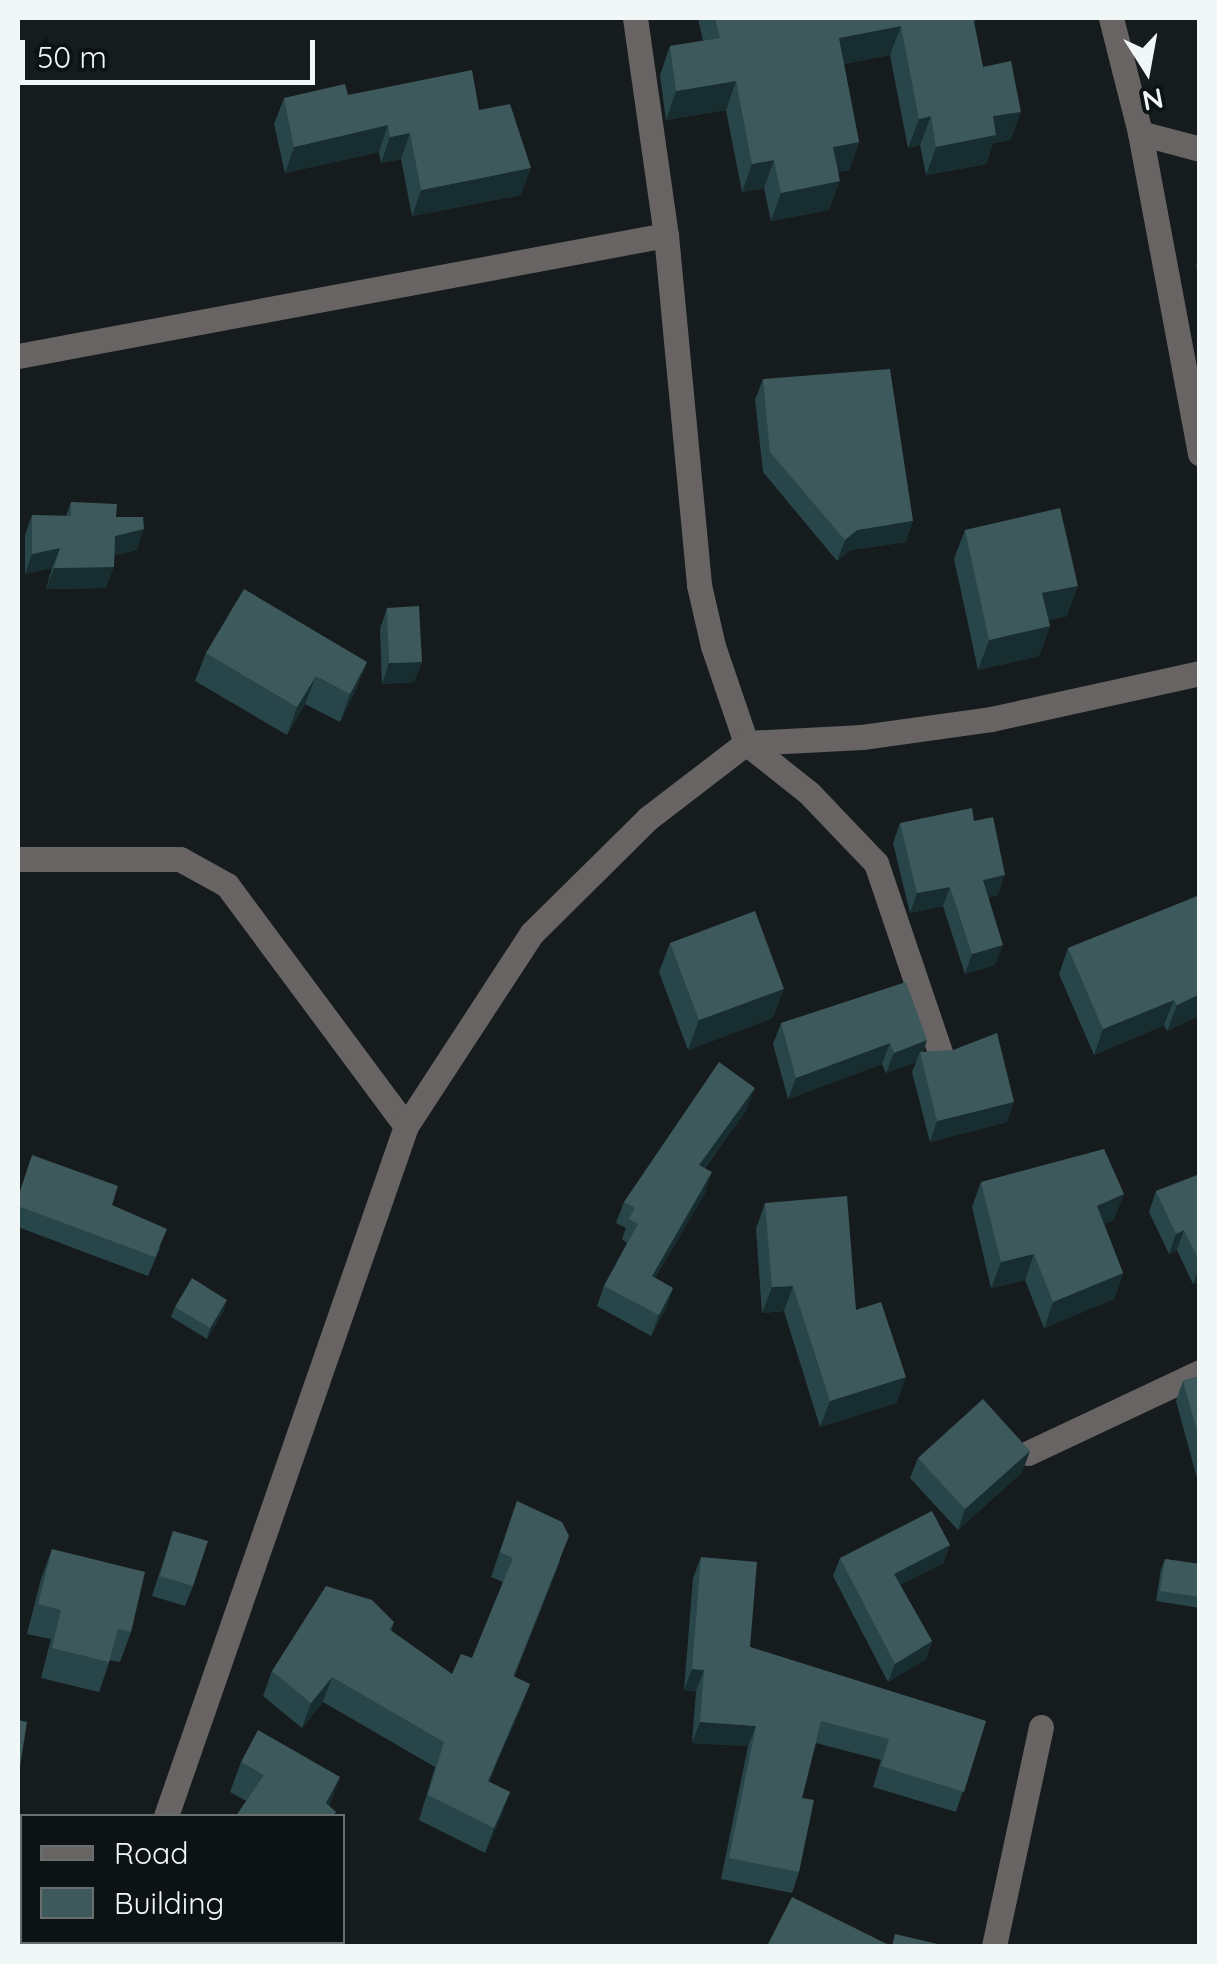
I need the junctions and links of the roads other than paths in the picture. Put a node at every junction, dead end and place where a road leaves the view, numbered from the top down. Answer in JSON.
{"nodes":[{"id":1,"x":636,"y":18,"type":"edge"},
{"id":2,"x":1111,"y":18,"type":"edge"},
{"id":3,"x":1140,"y":133,"type":"junction"},
{"id":4,"x":1200,"y":149,"type":"edge"},
{"id":5,"x":666,"y":235,"type":"junction"},
{"id":6,"x":18,"y":356,"type":"edge"},
{"id":7,"x":1200,"y":453,"type":"edge"},
{"id":8,"x":1200,"y":673,"type":"edge"},
{"id":9,"x":746,"y":743,"type":"junction"},
{"id":10,"x":18,"y":859,"type":"edge"},
{"id":11,"x":941,"y":1055,"type":"edge"},
{"id":12,"x":406,"y":1126,"type":"junction"},
{"id":13,"x":1200,"y":1372,"type":"edge"},
{"id":14,"x":1028,"y":1452,"type":"edge"},
{"id":15,"x":1041,"y":1727,"type":"dead end"},
{"id":16,"x":167,"y":1814,"type":"edge"},
{"id":17,"x":994,"y":1946,"type":"edge"}],
"edges":[{"from":1,"to":5,"type":"street"},
{"from":2,"to":3,"type":"street"},
{"from":3,"to":4,"type":"street"},
{"from":3,"to":7,"type":"street"},
{"from":5,"to":6,"type":"street"},
{"from":5,"to":9,"type":"street"},
{"from":8,"to":9,"type":"street"},
{"from":9,"to":11,"type":"street"},
{"from":9,"to":12,"type":"street"},
{"from":10,"to":12,"type":"street"},
{"from":12,"to":16,"type":"street"},
{"from":13,"to":14,"type":"street"},
{"from":15,"to":17,"type":"street"}]}
